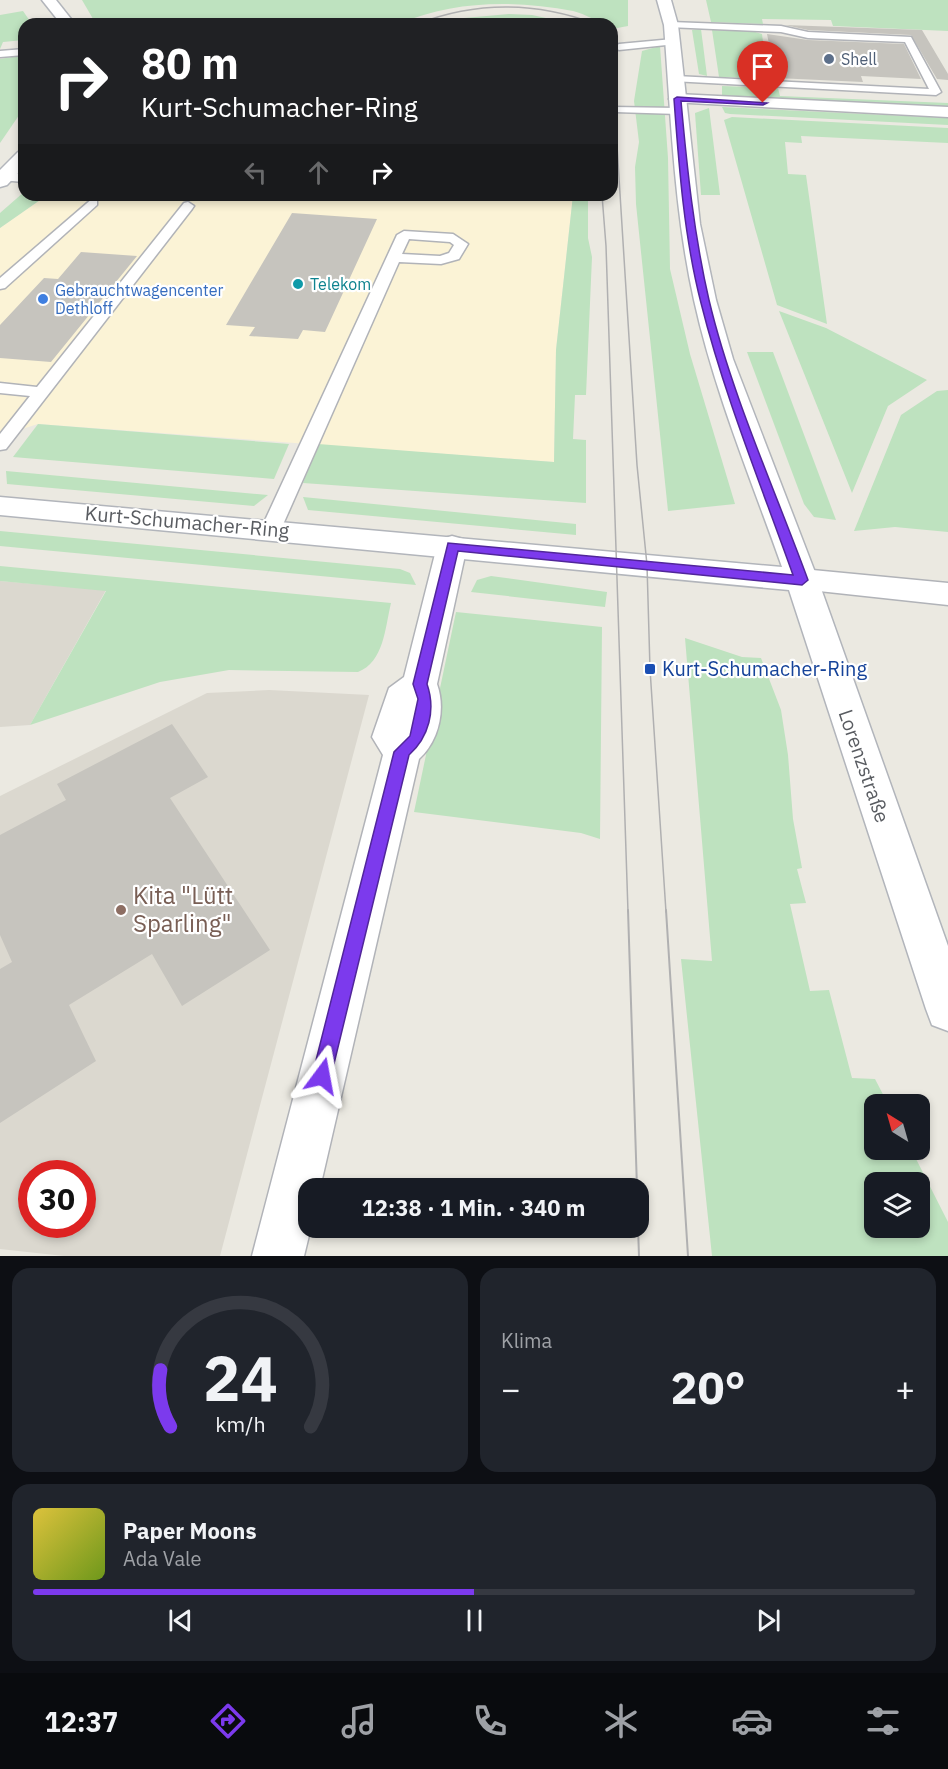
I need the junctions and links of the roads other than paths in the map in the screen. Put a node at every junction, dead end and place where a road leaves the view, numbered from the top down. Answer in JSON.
{"nodes":[{"id":1,"x":50,"y":0,"type":"edge"},
{"id":2,"x":664,"y":0,"type":"edge"},
{"id":3,"x":64,"y":18,"type":"edge"},
{"id":4,"x":672,"y":33,"type":"junction"},
{"id":5,"x":620,"y":47,"type":"dead end"},
{"id":6,"x":18,"y":52,"type":"edge"},
{"id":7,"x":0,"y":54,"type":"edge"},
{"id":8,"x":676,"y":80,"type":"junction"},
{"id":9,"x":936,"y":92,"type":"junction"},
{"id":10,"x":948,"y":92,"type":"edge"},
{"id":11,"x":678,"y":105,"type":"junction"},
{"id":12,"x":618,"y":109,"type":"edge"},
{"id":13,"x":948,"y":112,"type":"edge"},
{"id":14,"x":18,"y":162,"type":"edge"},
{"id":15,"x":18,"y":178,"type":"edge"},
{"id":16,"x":2,"y":179,"type":"edge"},
{"id":17,"x":93,"y":202,"type":"dead end"},
{"id":18,"x":188,"y":206,"type":"dead end"},
{"id":19,"x":394,"y":258,"type":"dead end"},
{"id":20,"x":0,"y":285,"type":"edge"},
{"id":21,"x":0,"y":387,"type":"edge"},
{"id":22,"x":42,"y":393,"type":"junction"},
{"id":23,"x":0,"y":445,"type":"edge"},
{"id":24,"x":0,"y":506,"type":"edge"},
{"id":25,"x":271,"y":529,"type":"junction"},
{"id":26,"x":452,"y":546,"type":"junction"},
{"id":27,"x":802,"y":580,"type":"junction"},
{"id":28,"x":948,"y":594,"type":"edge"},
{"id":29,"x":948,"y":1009,"type":"edge"},
{"id":30,"x":278,"y":1256,"type":"edge"}],
"edges":[{"from":1,"to":3,"type":"street"},
{"from":2,"to":4,"type":"street","name":"Lorenzstraße"},
{"from":4,"to":5,"type":"lane"},
{"from":4,"to":8,"type":"street","name":"Lorenzstraße"},
{"from":4,"to":9,"type":"lane"},
{"from":6,"to":7,"type":"lane"},
{"from":8,"to":9,"type":"lane"},
{"from":8,"to":11,"type":"street","name":"Lorenzstraße"},
{"from":9,"to":10,"type":"lane"},
{"from":11,"to":12,"type":"lane"},
{"from":11,"to":13,"type":"street"},
{"from":11,"to":27,"type":"street","name":"Lorenzstraße"},
{"from":14,"to":16,"type":"street"},
{"from":15,"to":16,"type":"lane"},
{"from":17,"to":20,"type":"lane"},
{"from":18,"to":22,"type":"lane"},
{"from":19,"to":25,"type":"lane"},
{"from":21,"to":22,"type":"lane"},
{"from":22,"to":23,"type":"lane"},
{"from":24,"to":25,"type":"street","name":"Kurt-Schumacher-Ring"},
{"from":25,"to":26,"type":"street","name":"Kurt-Schumacher-Ring"},
{"from":26,"to":27,"type":"street","name":"Kurt-Schumacher-Ring"},
{"from":26,"to":30,"type":"street"},
{"from":27,"to":28,"type":"street","name":"Kurt-Schumacher-Ring"},
{"from":27,"to":29,"type":"street","name":"Lorenzstraße"}]}
